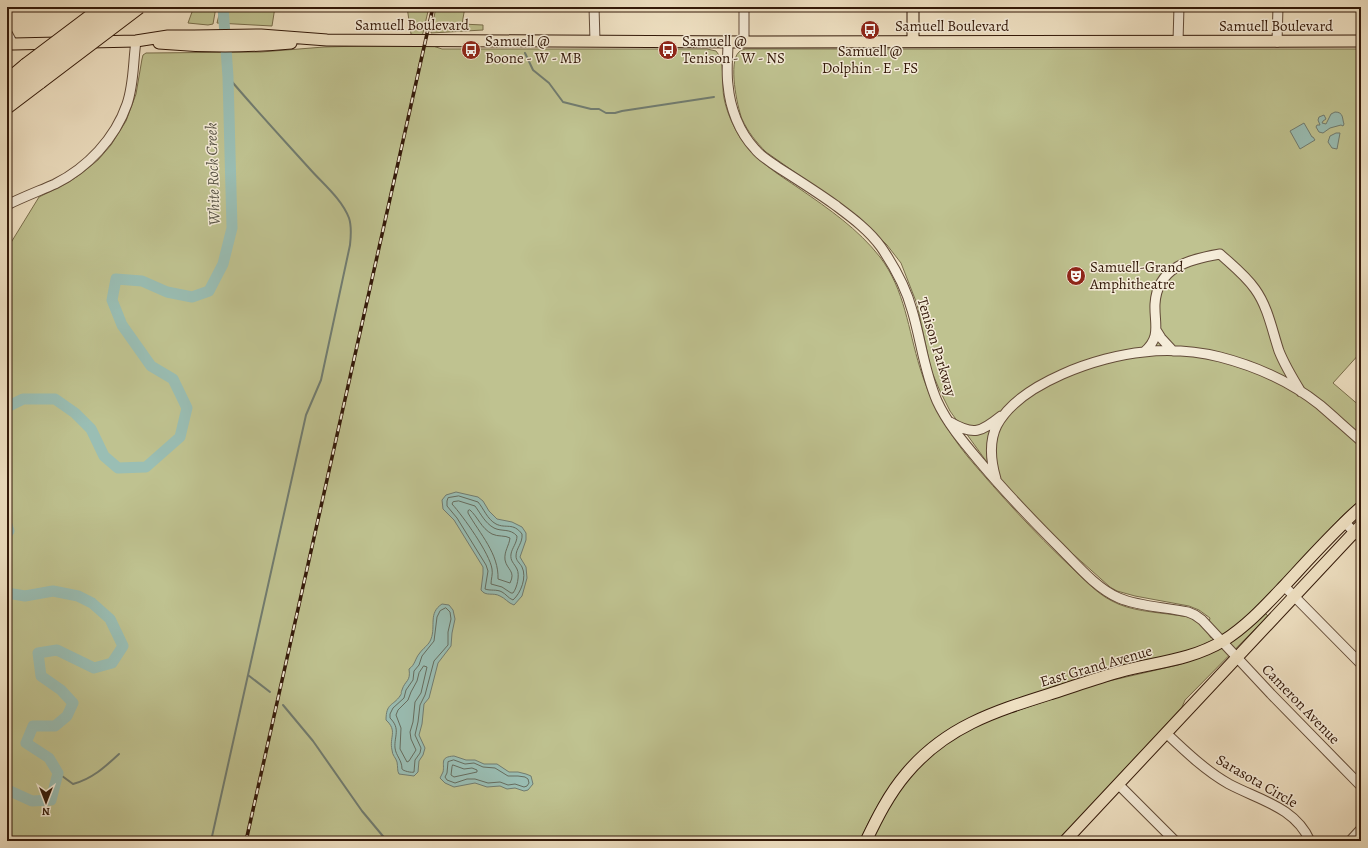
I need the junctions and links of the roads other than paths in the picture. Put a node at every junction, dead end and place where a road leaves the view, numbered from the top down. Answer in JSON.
{"nodes":[{"id":1,"x":104,"y":7,"type":"edge"},
{"id":2,"x":119,"y":7,"type":"edge"},
{"id":3,"x":139,"y":7,"type":"edge"},
{"id":4,"x":594,"y":7,"type":"edge"},
{"id":5,"x":744,"y":7,"type":"edge"},
{"id":6,"x":913,"y":7,"type":"edge"},
{"id":7,"x":1179,"y":7,"type":"edge"},
{"id":8,"x":1278,"y":7,"type":"edge"},
{"id":9,"x":7,"y":33,"type":"edge"},
{"id":10,"x":136,"y":41,"type":"junction"},
{"id":11,"x":595,"y":41,"type":"junction"},
{"id":12,"x":913,"y":41,"type":"junction"},
{"id":13,"x":1178,"y":41,"type":"junction"},
{"id":14,"x":1361,"y":41,"type":"edge"},
{"id":15,"x":728,"y":42,"type":"junction"},
{"id":16,"x":744,"y":42,"type":"junction"},
{"id":17,"x":1277,"y":42,"type":"junction"},
{"id":18,"x":9,"y":45,"type":"edge"},
{"id":19,"x":33,"y":73,"type":"junction"},
{"id":20,"x":7,"y":81,"type":"edge"},
{"id":21,"x":7,"y":93,"type":"edge"},
{"id":22,"x":7,"y":107,"type":"edge"},
{"id":23,"x":7,"y":205,"type":"edge"},
{"id":24,"x":1156,"y":330,"type":"junction"},
{"id":25,"x":1173,"y":351,"type":"junction"},
{"id":26,"x":1144,"y":352,"type":"junction"},
{"id":27,"x":1285,"y":364,"type":"junction"},
{"id":28,"x":1273,"y":376,"type":"junction"},
{"id":29,"x":1302,"y":393,"type":"junction"},
{"id":30,"x":1009,"y":408,"type":"junction"},
{"id":31,"x":949,"y":422,"type":"junction"},
{"id":32,"x":1361,"y":441,"type":"edge"},
{"id":33,"x":997,"y":482,"type":"junction"},
{"id":34,"x":1361,"y":507,"type":"edge"},
{"id":35,"x":1344,"y":522,"type":"junction"},
{"id":36,"x":1359,"y":532,"type":"edge"},
{"id":37,"x":1284,"y":586,"type":"junction"},
{"id":38,"x":1295,"y":596,"type":"junction"},
{"id":39,"x":1222,"y":641,"type":"junction"},
{"id":40,"x":1238,"y":658,"type":"junction"},
{"id":41,"x":1361,"y":664,"type":"edge"},
{"id":42,"x":1167,"y":734,"type":"junction"},
{"id":43,"x":1119,"y":785,"type":"junction"},
{"id":44,"x":1361,"y":786,"type":"edge"},
{"id":45,"x":1361,"y":829,"type":"edge"},
{"id":46,"x":866,"y":841,"type":"edge"},
{"id":47,"x":1065,"y":841,"type":"edge"},
{"id":48,"x":1175,"y":841,"type":"edge"},
{"id":49,"x":1310,"y":841,"type":"edge"},
{"id":50,"x":1350,"y":841,"type":"edge"}],
"edges":[{"from":1,"to":19,"type":"highway","bridge":true},
{"from":2,"to":19,"type":"highway","bridge":true},
{"from":3,"to":19,"type":"highway","bridge":true},
{"from":4,"to":11,"type":"street"},
{"from":5,"to":16,"type":"street"},
{"from":6,"to":12,"type":"main road"},
{"from":7,"to":13,"type":"street"},
{"from":8,"to":17,"type":"street"},
{"from":9,"to":18,"type":"street"},
{"from":10,"to":11,"type":"main road","name":"Samuell Boulevard"},
{"from":10,"to":18,"type":"main road","name":"Samuell Boulevard"},
{"from":10,"to":23,"type":"street"},
{"from":11,"to":15,"type":"main road","name":"Samuell Boulevard"},
{"from":12,"to":13,"type":"main road","name":"Samuell Boulevard"},
{"from":12,"to":16,"type":"main road","name":"Samuell Boulevard"},
{"from":13,"to":17,"type":"main road","name":"Samuell Boulevard"},
{"from":14,"to":17,"type":"main road","name":"Samuell Boulevard"},
{"from":15,"to":16,"type":"main road","name":"Samuell Boulevard"},
{"from":15,"to":31,"type":"street","name":"Tenison Parkway"},
{"from":19,"to":20,"type":"highway"},
{"from":19,"to":21,"type":"highway"},
{"from":19,"to":22,"type":"highway"},
{"from":24,"to":25,"type":"street"},
{"from":24,"to":26,"type":"street"},
{"from":24,"to":27,"type":"street"},
{"from":25,"to":26,"type":"street"},
{"from":25,"to":28,"type":"street"},
{"from":26,"to":30,"type":"street"},
{"from":27,"to":28,"type":"street"},
{"from":27,"to":29,"type":"street"},
{"from":28,"to":29,"type":"street"},
{"from":29,"to":32,"type":"street"},
{"from":30,"to":31,"type":"street"},
{"from":30,"to":33,"type":"street"},
{"from":31,"to":33,"type":"street","name":"Tenison Parkway"},
{"from":33,"to":39,"type":"street","name":"Tenison Parkway"},
{"from":34,"to":35,"type":"main road","name":"East Grand Avenue"},
{"from":35,"to":36,"type":"street"},
{"from":35,"to":37,"type":"main road","name":"East Grand Avenue"},
{"from":36,"to":38,"type":"main road"},
{"from":37,"to":38,"type":"street"},
{"from":37,"to":39,"type":"main road","name":"East Grand Avenue"},
{"from":38,"to":40,"type":"main road"},
{"from":38,"to":41,"type":"street"},
{"from":39,"to":40,"type":"street","name":"Tenison Parkway"},
{"from":39,"to":46,"type":"main road","name":"East Grand Avenue"},
{"from":40,"to":42,"type":"main road"},
{"from":40,"to":44,"type":"street","name":"Cameron Avenue"},
{"from":42,"to":43,"type":"main road"},
{"from":42,"to":49,"type":"street","name":"Sarasota Circle"},
{"from":43,"to":47,"type":"main road"},
{"from":43,"to":48,"type":"street"},
{"from":45,"to":50,"type":"street"}]}
